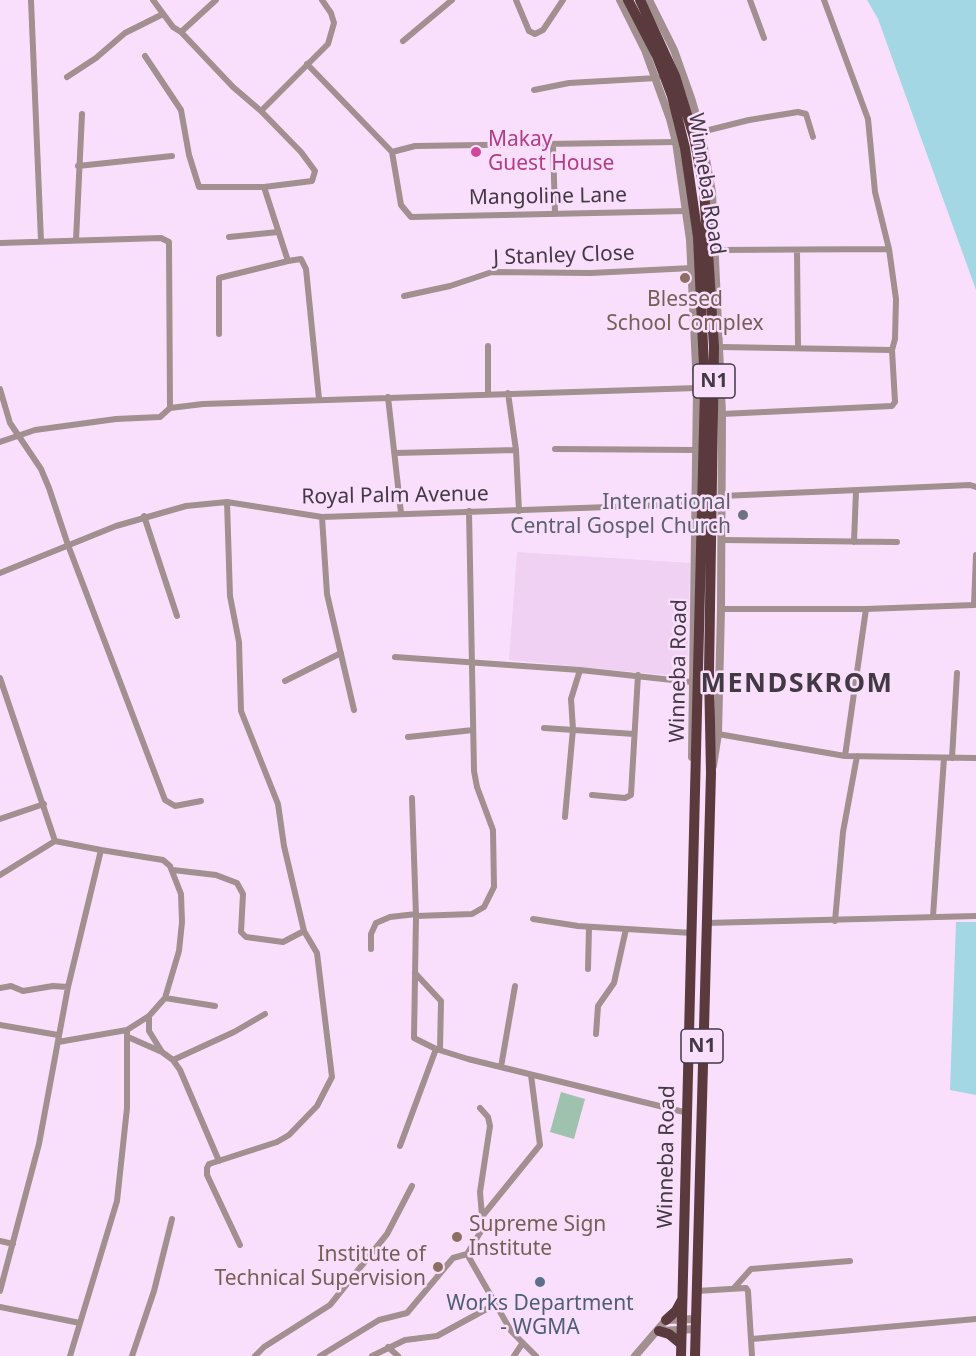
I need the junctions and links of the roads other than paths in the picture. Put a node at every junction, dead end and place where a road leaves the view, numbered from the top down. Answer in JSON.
{"nodes":[{"id":1,"x":31,"y":0,"type":"edge"},
{"id":2,"x":153,"y":0,"type":"edge"},
{"id":3,"x":216,"y":0,"type":"edge"},
{"id":4,"x":452,"y":0,"type":"edge"},
{"id":5,"x":516,"y":0,"type":"edge"},
{"id":6,"x":563,"y":0,"type":"edge"},
{"id":7,"x":620,"y":0,"type":"edge"},
{"id":8,"x":628,"y":0,"type":"edge"},
{"id":9,"x":640,"y":0,"type":"edge"},
{"id":10,"x":650,"y":0,"type":"edge"},
{"id":11,"x":750,"y":0,"type":"edge"},
{"id":12,"x":824,"y":0,"type":"edge"},
{"id":13,"x":324,"y":1,"type":"edge"},
{"id":14,"x":161,"y":15,"type":"junction"},
{"id":15,"x":181,"y":32,"type":"junction"},
{"id":16,"x":764,"y":38,"type":"dead end"},
{"id":17,"x":403,"y":41,"type":"dead end"},
{"id":18,"x":145,"y":56,"type":"dead end"},
{"id":19,"x":307,"y":64,"type":"junction"},
{"id":20,"x":67,"y":77,"type":"dead end"},
{"id":21,"x":657,"y":78,"type":"junction"},
{"id":22,"x":534,"y":90,"type":"dead end"},
{"id":23,"x":261,"y":111,"type":"junction"},
{"id":24,"x":82,"y":114,"type":"dead end"},
{"id":25,"x":701,"y":132,"type":"junction"},
{"id":26,"x":813,"y":137,"type":"dead end"},
{"id":27,"x":676,"y":142,"type":"junction"},
{"id":28,"x":553,"y":145,"type":"junction"},
{"id":29,"x":392,"y":152,"type":"junction"},
{"id":30,"x":171,"y":156,"type":"dead end"},
{"id":31,"x":78,"y":166,"type":"junction"},
{"id":32,"x":264,"y":187,"type":"junction"},
{"id":33,"x":686,"y":211,"type":"junction"},
{"id":34,"x":555,"y":213,"type":"junction"},
{"id":35,"x":278,"y":232,"type":"junction"},
{"id":36,"x":229,"y":237,"type":"dead end"},
{"id":37,"x":76,"y":240,"type":"junction"},
{"id":38,"x":41,"y":241,"type":"junction"},
{"id":39,"x":0,"y":243,"type":"edge"},
{"id":40,"x":889,"y":249,"type":"junction"},
{"id":41,"x":716,"y":250,"type":"junction"},
{"id":42,"x":797,"y":250,"type":"junction"},
{"id":43,"x":288,"y":261,"type":"junction"},
{"id":44,"x":692,"y":268,"type":"junction"},
{"id":45,"x":404,"y":296,"type":"dead end"},
{"id":46,"x":706,"y":306,"type":"junction"},
{"id":47,"x":219,"y":334,"type":"dead end"},
{"id":48,"x":488,"y":346,"type":"dead end"},
{"id":49,"x":798,"y":346,"type":"junction"},
{"id":50,"x":721,"y":347,"type":"junction"},
{"id":51,"x":892,"y":350,"type":"junction"},
{"id":52,"x":0,"y":388,"type":"edge"},
{"id":53,"x":696,"y":388,"type":"junction"},
{"id":54,"x":508,"y":393,"type":"junction"},
{"id":55,"x":488,"y":394,"type":"junction"},
{"id":56,"x":388,"y":397,"type":"junction"},
{"id":57,"x":319,"y":399,"type":"junction"},
{"id":58,"x":170,"y":408,"type":"junction"},
{"id":59,"x":722,"y":414,"type":"junction"},
{"id":60,"x":18,"y":433,"type":"junction"},
{"id":61,"x":0,"y":442,"type":"edge"},
{"id":62,"x":555,"y":448,"type":"dead end"},
{"id":63,"x":516,"y":450,"type":"junction"},
{"id":64,"x":695,"y":450,"type":"junction"},
{"id":65,"x":395,"y":453,"type":"junction"},
{"id":66,"x":976,"y":487,"type":"edge"},
{"id":67,"x":856,"y":491,"type":"junction"},
{"id":68,"x":722,"y":496,"type":"junction"},
{"id":69,"x":227,"y":502,"type":"junction"},
{"id":70,"x":695,"y":504,"type":"junction"},
{"id":71,"x":519,"y":511,"type":"junction"},
{"id":72,"x":469,"y":512,"type":"junction"},
{"id":73,"x":401,"y":513,"type":"junction"},
{"id":74,"x":144,"y":516,"type":"junction"},
{"id":75,"x":322,"y":517,"type":"junction"},
{"id":76,"x":721,"y":540,"type":"junction"},
{"id":77,"x":854,"y":542,"type":"junction"},
{"id":78,"x":897,"y":542,"type":"dead end"},
{"id":79,"x":68,"y":545,"type":"junction"},
{"id":80,"x":976,"y":555,"type":"edge"},
{"id":81,"x":0,"y":573,"type":"edge"},
{"id":82,"x":975,"y":605,"type":"edge"},
{"id":83,"x":721,"y":609,"type":"junction"},
{"id":84,"x":866,"y":609,"type":"junction"},
{"id":85,"x":177,"y":616,"type":"dead end"},
{"id":86,"x":341,"y":653,"type":"junction"},
{"id":87,"x":395,"y":657,"type":"dead end"},
{"id":88,"x":470,"y":662,"type":"junction"},
{"id":89,"x":580,"y":670,"type":"junction"},
{"id":90,"x":957,"y":673,"type":"dead end"},
{"id":91,"x":638,"y":675,"type":"junction"},
{"id":92,"x":0,"y":678,"type":"edge"},
{"id":93,"x":285,"y":681,"type":"dead end"},
{"id":94,"x":691,"y":682,"type":"junction"},
{"id":95,"x":2,"y":689,"type":"edge"},
{"id":96,"x":354,"y":710,"type":"dead end"},
{"id":97,"x":544,"y":728,"type":"dead end"},
{"id":98,"x":573,"y":729,"type":"junction"},
{"id":99,"x":473,"y":730,"type":"junction"},
{"id":100,"x":634,"y":734,"type":"junction"},
{"id":101,"x":718,"y":734,"type":"junction"},
{"id":102,"x":408,"y":737,"type":"dead end"},
{"id":103,"x":845,"y":756,"type":"junction"},
{"id":104,"x":857,"y":756,"type":"junction"},
{"id":105,"x":944,"y":758,"type":"junction"},
{"id":106,"x":952,"y":758,"type":"junction"},
{"id":107,"x":976,"y":758,"type":"edge"},
{"id":108,"x":711,"y":773,"type":"junction"},
{"id":109,"x":696,"y":777,"type":"junction"},
{"id":110,"x":592,"y":795,"type":"dead end"},
{"id":111,"x":412,"y":798,"type":"dead end"},
{"id":112,"x":201,"y":801,"type":"dead end"},
{"id":113,"x":44,"y":804,"type":"junction"},
{"id":114,"x":565,"y":817,"type":"dead end"},
{"id":115,"x":0,"y":819,"type":"edge"},
{"id":116,"x":56,"y":841,"type":"junction"},
{"id":117,"x":101,"y":850,"type":"junction"},
{"id":118,"x":173,"y":870,"type":"junction"},
{"id":119,"x":0,"y":875,"type":"edge"},
{"id":120,"x":416,"y":915,"type":"junction"},
{"id":121,"x":933,"y":916,"type":"junction"},
{"id":122,"x":976,"y":916,"type":"edge"},
{"id":123,"x":533,"y":919,"type":"dead end"},
{"id":124,"x":835,"y":921,"type":"junction"},
{"id":125,"x":706,"y":923,"type":"junction"},
{"id":126,"x":589,"y":927,"type":"junction"},
{"id":127,"x":626,"y":929,"type":"junction"},
{"id":128,"x":304,"y":931,"type":"junction"},
{"id":129,"x":692,"y":933,"type":"junction"},
{"id":130,"x":371,"y":949,"type":"dead end"},
{"id":131,"x":588,"y":969,"type":"dead end"},
{"id":132,"x":415,"y":973,"type":"junction"},
{"id":133,"x":515,"y":986,"type":"dead end"},
{"id":134,"x":68,"y":987,"type":"junction"},
{"id":135,"x":0,"y":988,"type":"edge"},
{"id":136,"x":165,"y":998,"type":"junction"},
{"id":137,"x":704,"y":1003,"type":"junction"},
{"id":138,"x":215,"y":1006,"type":"dead end"},
{"id":139,"x":689,"y":1006,"type":"junction"},
{"id":140,"x":265,"y":1014,"type":"dead end"},
{"id":141,"x":149,"y":1016,"type":"junction"},
{"id":142,"x":0,"y":1025,"type":"edge"},
{"id":143,"x":127,"y":1030,"type":"junction"},
{"id":144,"x":596,"y":1034,"type":"dead end"},
{"id":145,"x":128,"y":1037,"type":"junction"},
{"id":146,"x":58,"y":1038,"type":"junction"},
{"id":147,"x":438,"y":1050,"type":"junction"},
{"id":148,"x":162,"y":1052,"type":"junction"},
{"id":149,"x":173,"y":1060,"type":"junction"},
{"id":150,"x":501,"y":1067,"type":"junction"},
{"id":151,"x":531,"y":1076,"type":"junction"},
{"id":152,"x":480,"y":1108,"type":"dead end"},
{"id":153,"x":688,"y":1113,"type":"junction"},
{"id":154,"x":400,"y":1146,"type":"dead end"},
{"id":155,"x":219,"y":1161,"type":"junction"},
{"id":156,"x":412,"y":1186,"type":"dead end"},
{"id":157,"x":484,"y":1214,"type":"junction"},
{"id":158,"x":172,"y":1219,"type":"dead end"},
{"id":159,"x":0,"y":1241,"type":"edge"},
{"id":160,"x":13,"y":1244,"type":"junction"},
{"id":161,"x":240,"y":1245,"type":"dead end"},
{"id":162,"x":467,"y":1254,"type":"junction"},
{"id":163,"x":850,"y":1261,"type":"dead end"},
{"id":164,"x":734,"y":1288,"type":"junction"},
{"id":165,"x":0,"y":1291,"type":"edge"},
{"id":166,"x":697,"y":1291,"type":"junction"},
{"id":167,"x":683,"y":1297,"type":"junction"},
{"id":168,"x":494,"y":1305,"type":"junction"},
{"id":169,"x":0,"y":1306,"type":"edge"},
{"id":170,"x":976,"y":1319,"type":"edge"},
{"id":171,"x":666,"y":1320,"type":"junction"},
{"id":172,"x":80,"y":1323,"type":"junction"},
{"id":173,"x":682,"y":1324,"type":"junction"},
{"id":174,"x":695,"y":1324,"type":"junction"},
{"id":175,"x":656,"y":1332,"type":"junction"},
{"id":176,"x":752,"y":1339,"type":"junction"},
{"id":177,"x":522,"y":1344,"type":"junction"},
{"id":178,"x":388,"y":1347,"type":"junction"},
{"id":179,"x":681,"y":1350,"type":"edge"},
{"id":180,"x":70,"y":1356,"type":"edge"},
{"id":181,"x":132,"y":1356,"type":"edge"},
{"id":182,"x":255,"y":1356,"type":"edge"},
{"id":183,"x":320,"y":1356,"type":"edge"},
{"id":184,"x":372,"y":1356,"type":"edge"},
{"id":185,"x":398,"y":1356,"type":"edge"},
{"id":186,"x":514,"y":1356,"type":"edge"},
{"id":187,"x":536,"y":1356,"type":"edge"},
{"id":188,"x":635,"y":1356,"type":"edge"},
{"id":189,"x":695,"y":1356,"type":"edge"},
{"id":190,"x":752,"y":1356,"type":"edge"}],
"edges":[{"from":1,"to":38,"type":"street"},
{"from":2,"to":14,"type":"street"},
{"from":3,"to":15,"type":"street"},
{"from":4,"to":17,"type":"street"},
{"from":5,"to":6,"type":"street"},
{"from":7,"to":21,"type":"street"},
{"from":8,"to":46,"type":"highway","name":"Winneba Road","number":"N1"},
{"from":9,"to":46,"type":"highway","name":"Winneba Road","number":"N1"},
{"from":10,"to":25,"type":"street"},
{"from":11,"to":16,"type":"street"},
{"from":12,"to":40,"type":"street"},
{"from":13,"to":19,"type":"street"},
{"from":14,"to":15,"type":"street"},
{"from":14,"to":20,"type":"street"},
{"from":15,"to":23,"type":"street"},
{"from":18,"to":32,"type":"street"},
{"from":19,"to":23,"type":"street"},
{"from":19,"to":29,"type":"street"},
{"from":21,"to":22,"type":"street"},
{"from":21,"to":27,"type":"street"},
{"from":23,"to":32,"type":"street"},
{"from":24,"to":31,"type":"street"},
{"from":25,"to":26,"type":"street"},
{"from":25,"to":41,"type":"street"},
{"from":27,"to":28,"type":"street"},
{"from":27,"to":33,"type":"street"},
{"from":28,"to":29,"type":"street"},
{"from":28,"to":34,"type":"street"},
{"from":29,"to":34,"type":"street","name":"Mangoline Lane"},
{"from":30,"to":31,"type":"street"},
{"from":31,"to":37,"type":"street"},
{"from":32,"to":35,"type":"street"},
{"from":33,"to":34,"type":"street","name":"Mangoline Lane"},
{"from":33,"to":44,"type":"street"},
{"from":35,"to":36,"type":"street"},
{"from":35,"to":43,"type":"street"},
{"from":37,"to":38,"type":"street"},
{"from":37,"to":58,"type":"street"},
{"from":38,"to":39,"type":"street"},
{"from":40,"to":42,"type":"street"},
{"from":40,"to":51,"type":"street"},
{"from":41,"to":42,"type":"street"},
{"from":41,"to":46,"type":"street"},
{"from":42,"to":49,"type":"street"},
{"from":43,"to":47,"type":"street"},
{"from":43,"to":57,"type":"street"},
{"from":44,"to":45,"type":"street","name":"J Stanley Close"},
{"from":44,"to":46,"type":"street"},
{"from":46,"to":50,"type":"street"},
{"from":46,"to":53,"type":"street"},
{"from":46,"to":108,"type":"highway","name":"Winneba Road","number":"N1"},
{"from":46,"to":109,"type":"highway","name":"Winneba Road","number":"N1"},
{"from":48,"to":55,"type":"street"},
{"from":49,"to":50,"type":"street"},
{"from":49,"to":51,"type":"street"},
{"from":50,"to":59,"type":"street"},
{"from":51,"to":59,"type":"street"},
{"from":52,"to":60,"type":"street"},
{"from":53,"to":54,"type":"street"},
{"from":53,"to":64,"type":"street"},
{"from":54,"to":55,"type":"street"},
{"from":54,"to":63,"type":"street"},
{"from":55,"to":56,"type":"street"},
{"from":56,"to":57,"type":"street"},
{"from":56,"to":65,"type":"street"},
{"from":57,"to":58,"type":"street"},
{"from":58,"to":60,"type":"street"},
{"from":59,"to":68,"type":"street"},
{"from":60,"to":61,"type":"street"},
{"from":60,"to":79,"type":"street"},
{"from":62,"to":64,"type":"street"},
{"from":63,"to":65,"type":"street"},
{"from":63,"to":71,"type":"street"},
{"from":64,"to":70,"type":"street"},
{"from":65,"to":73,"type":"street"},
{"from":66,"to":67,"type":"street"},
{"from":67,"to":68,"type":"street"},
{"from":67,"to":77,"type":"street"},
{"from":68,"to":76,"type":"street"},
{"from":69,"to":74,"type":"street","name":"Royal Palm Avenue"},
{"from":69,"to":75,"type":"street","name":"Royal Palm Avenue"},
{"from":69,"to":128,"type":"street"},
{"from":70,"to":71,"type":"street","name":"Royal Palm Avenue"},
{"from":70,"to":94,"type":"street"},
{"from":71,"to":72,"type":"street","name":"Royal Palm Avenue"},
{"from":72,"to":73,"type":"street","name":"Royal Palm Avenue"},
{"from":72,"to":88,"type":"street"},
{"from":73,"to":75,"type":"street","name":"Royal Palm Avenue"},
{"from":74,"to":79,"type":"street","name":"Royal Palm Avenue"},
{"from":74,"to":85,"type":"street"},
{"from":75,"to":86,"type":"street"},
{"from":76,"to":77,"type":"street"},
{"from":76,"to":83,"type":"street"},
{"from":77,"to":78,"type":"street"},
{"from":79,"to":81,"type":"street","name":"Royal Palm Avenue"},
{"from":79,"to":112,"type":"street"},
{"from":80,"to":82,"type":"street"},
{"from":82,"to":84,"type":"street"},
{"from":83,"to":84,"type":"street"},
{"from":83,"to":101,"type":"street"},
{"from":84,"to":103,"type":"street"},
{"from":86,"to":93,"type":"street"},
{"from":86,"to":96,"type":"street"},
{"from":87,"to":88,"type":"street"},
{"from":88,"to":89,"type":"street"},
{"from":88,"to":99,"type":"street"},
{"from":89,"to":91,"type":"street"},
{"from":89,"to":98,"type":"street"},
{"from":90,"to":106,"type":"street"},
{"from":91,"to":94,"type":"street"},
{"from":91,"to":100,"type":"street"},
{"from":92,"to":95,"type":"street"},
{"from":94,"to":109,"type":"street"},
{"from":95,"to":113,"type":"street"},
{"from":97,"to":98,"type":"street"},
{"from":98,"to":100,"type":"street"},
{"from":98,"to":114,"type":"street"},
{"from":99,"to":102,"type":"street"},
{"from":99,"to":120,"type":"street"},
{"from":100,"to":110,"type":"street"},
{"from":101,"to":103,"type":"street"},
{"from":101,"to":108,"type":"street"},
{"from":103,"to":104,"type":"street"},
{"from":104,"to":105,"type":"street"},
{"from":104,"to":124,"type":"street"},
{"from":105,"to":106,"type":"street"},
{"from":105,"to":121,"type":"street"},
{"from":106,"to":107,"type":"street"},
{"from":108,"to":125,"type":"highway","name":"Winneba Road","number":"N1"},
{"from":109,"to":129,"type":"highway","name":"Winneba Road","number":"N1"},
{"from":111,"to":120,"type":"street"},
{"from":113,"to":115,"type":"street"},
{"from":113,"to":116,"type":"street"},
{"from":116,"to":117,"type":"street"},
{"from":116,"to":119,"type":"street"},
{"from":117,"to":118,"type":"street"},
{"from":117,"to":134,"type":"street"},
{"from":118,"to":128,"type":"street"},
{"from":118,"to":136,"type":"street"},
{"from":120,"to":130,"type":"street"},
{"from":120,"to":132,"type":"street"},
{"from":121,"to":122,"type":"street"},
{"from":121,"to":124,"type":"street"},
{"from":123,"to":126,"type":"street"},
{"from":124,"to":125,"type":"street"},
{"from":125,"to":137,"type":"highway","name":"Winneba Road","number":"N1"},
{"from":126,"to":127,"type":"street"},
{"from":126,"to":131,"type":"street"},
{"from":127,"to":129,"type":"street"},
{"from":127,"to":144,"type":"street"},
{"from":128,"to":155,"type":"street"},
{"from":129,"to":139,"type":"highway","name":"Winneba Road","number":"N1"},
{"from":132,"to":147,"type":"street"},
{"from":132,"to":147,"type":"street"},
{"from":133,"to":150,"type":"street"},
{"from":134,"to":135,"type":"street"},
{"from":134,"to":146,"type":"street"},
{"from":136,"to":138,"type":"street"},
{"from":136,"to":141,"type":"street"},
{"from":137,"to":139,"type":"highway"},
{"from":137,"to":166,"type":"highway","name":"Winneba Road","number":"N1"},
{"from":139,"to":153,"type":"highway","name":"Winneba Road","number":"N1"},
{"from":140,"to":149,"type":"street"},
{"from":141,"to":143,"type":"street"},
{"from":141,"to":148,"type":"street"},
{"from":142,"to":146,"type":"street"},
{"from":143,"to":145,"type":"street"},
{"from":143,"to":146,"type":"street"},
{"from":145,"to":148,"type":"street"},
{"from":145,"to":172,"type":"street"},
{"from":146,"to":160,"type":"street"},
{"from":147,"to":150,"type":"street"},
{"from":147,"to":154,"type":"street"},
{"from":148,"to":149,"type":"street"},
{"from":149,"to":155,"type":"street"},
{"from":150,"to":151,"type":"street"},
{"from":151,"to":153,"type":"street"},
{"from":151,"to":157,"type":"street"},
{"from":152,"to":157,"type":"street"},
{"from":153,"to":167,"type":"highway","name":"Winneba Road","number":"N1"},
{"from":155,"to":161,"type":"street"},
{"from":156,"to":182,"type":"street"},
{"from":157,"to":162,"type":"street"},
{"from":158,"to":181,"type":"street"},
{"from":159,"to":160,"type":"street"},
{"from":160,"to":165,"type":"street"},
{"from":162,"to":168,"type":"street"},
{"from":162,"to":183,"type":"street"},
{"from":163,"to":164,"type":"street"},
{"from":164,"to":166,"type":"street"},
{"from":164,"to":176,"type":"street"},
{"from":166,"to":174,"type":"highway","name":"Winneba Road","number":"N1"},
{"from":167,"to":171,"type":"highway"},
{"from":167,"to":173,"type":"highway","name":"Winneba Road","number":"N1"},
{"from":168,"to":177,"type":"street"},
{"from":168,"to":178,"type":"street"},
{"from":169,"to":172,"type":"street"},
{"from":170,"to":176,"type":"street"},
{"from":171,"to":173,"type":"street"},
{"from":171,"to":175,"type":"street"},
{"from":172,"to":180,"type":"street"},
{"from":173,"to":174,"type":"street"},
{"from":173,"to":175,"type":"street"},
{"from":173,"to":179,"type":"highway","name":"Winneba Road","number":"N1"},
{"from":174,"to":189,"type":"highway","name":"Winneba Road","number":"N1"},
{"from":175,"to":179,"type":"highway"},
{"from":175,"to":188,"type":"street"},
{"from":176,"to":190,"type":"street"},
{"from":177,"to":186,"type":"street"},
{"from":177,"to":187,"type":"street"},
{"from":178,"to":184,"type":"street"},
{"from":178,"to":185,"type":"street"}]}
